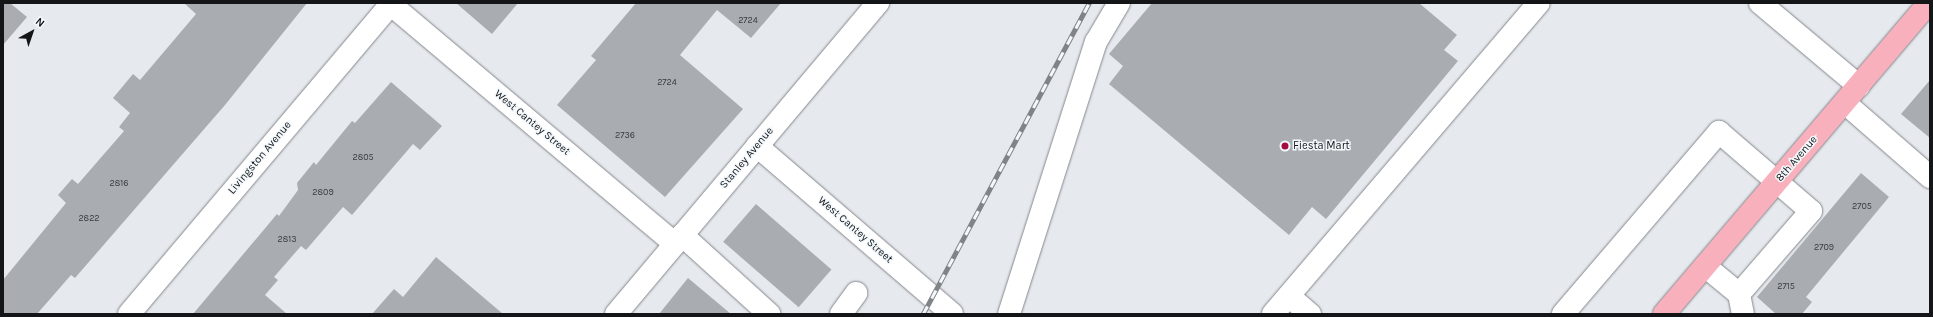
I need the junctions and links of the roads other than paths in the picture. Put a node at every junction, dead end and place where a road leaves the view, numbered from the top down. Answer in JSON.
{"nodes":[{"id":1,"x":878,"y":3,"type":"edge"},
{"id":2,"x":1119,"y":3,"type":"edge"},
{"id":3,"x":1539,"y":3,"type":"edge"},
{"id":4,"x":1760,"y":3,"type":"edge"},
{"id":5,"x":391,"y":4,"type":"edge"},
{"id":6,"x":1928,"y":7,"type":"edge"},
{"id":7,"x":1860,"y":86,"type":"junction"},
{"id":8,"x":1845,"y":103,"type":"junction"},
{"id":9,"x":757,"y":146,"type":"junction"},
{"id":10,"x":1930,"y":177,"type":"edge"},
{"id":11,"x":1777,"y":183,"type":"junction"},
{"id":12,"x":679,"y":240,"type":"junction"},
{"id":13,"x":1705,"y":266,"type":"junction"},
{"id":14,"x":856,"y":293,"type":"dead end"},
{"id":15,"x":1289,"y":296,"type":"junction"},
{"id":16,"x":1741,"y":304,"type":"edge"},
{"id":17,"x":129,"y":314,"type":"edge"},
{"id":18,"x":616,"y":314,"type":"edge"},
{"id":19,"x":769,"y":314,"type":"edge"},
{"id":20,"x":841,"y":314,"type":"edge"},
{"id":21,"x":952,"y":314,"type":"edge"},
{"id":22,"x":1009,"y":314,"type":"edge"},
{"id":23,"x":1273,"y":314,"type":"edge"},
{"id":24,"x":1310,"y":314,"type":"edge"},
{"id":25,"x":1563,"y":314,"type":"edge"},
{"id":26,"x":1664,"y":314,"type":"edge"}],
"edges":[{"from":1,"to":9,"type":"street","name":"Stanley Avenue"},
{"from":2,"to":22,"type":"street"},
{"from":3,"to":15,"type":"street"},
{"from":4,"to":7,"type":"street"},
{"from":5,"to":12,"type":"street","name":"West Cantey Street"},
{"from":5,"to":17,"type":"street","name":"Livingston Avenue"},
{"from":6,"to":7,"type":"main road","name":"8th Avenue"},
{"from":7,"to":8,"type":"main road","name":"8th Avenue"},
{"from":8,"to":10,"type":"street"},
{"from":8,"to":11,"type":"main road","name":"8th Avenue"},
{"from":9,"to":12,"type":"street","name":"Stanley Avenue"},
{"from":9,"to":21,"type":"street","name":"West Cantey Street"},
{"from":11,"to":13,"type":"main road","name":"8th Avenue"},
{"from":11,"to":16,"type":"street"},
{"from":11,"to":25,"type":"street"},
{"from":12,"to":18,"type":"street","name":"Stanley Avenue"},
{"from":12,"to":19,"type":"street","name":"West Cantey Street"},
{"from":13,"to":16,"type":"street"},
{"from":13,"to":26,"type":"main road","name":"8th Avenue"},
{"from":14,"to":20,"type":"street"},
{"from":15,"to":23,"type":"street"},
{"from":15,"to":24,"type":"street"}]}
